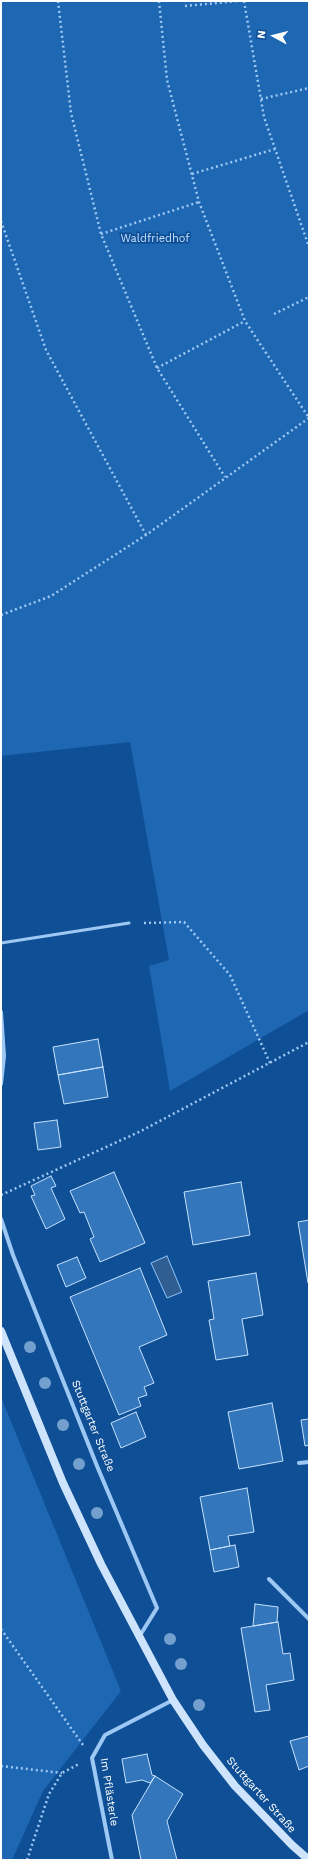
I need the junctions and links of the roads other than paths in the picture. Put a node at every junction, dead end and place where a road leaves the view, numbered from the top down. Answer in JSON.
{"nodes":[{"id":1,"x":129,"y":923,"type":"road end"},
{"id":2,"x":1,"y":943,"type":"edge"},
{"id":3,"x":1,"y":1012,"type":"edge"},
{"id":4,"x":1,"y":1084,"type":"edge"},
{"id":5,"x":1,"y":1219,"type":"edge"},
{"id":6,"x":1,"y":1331,"type":"edge"},
{"id":7,"x":309,"y":1462,"type":"edge"},
{"id":8,"x":299,"y":1463,"type":"dead end"},
{"id":9,"x":269,"y":1579,"type":"dead end"},
{"id":10,"x":309,"y":1619,"type":"edge"},
{"id":11,"x":139,"y":1638,"type":"junction"},
{"id":12,"x":173,"y":1700,"type":"junction"},
{"id":13,"x":112,"y":1860,"type":"edge"},
{"id":14,"x":309,"y":1860,"type":"edge"}],
"edges":[{"from":1,"to":2,"type":"lane"},
{"from":3,"to":4,"type":"street"},
{"from":5,"to":11,"type":"street","name":"Stuttgarter Straße"},
{"from":6,"to":11,"type":"main road","name":"Stuttgarter Straße"},
{"from":7,"to":8,"type":"street"},
{"from":9,"to":10,"type":"street"},
{"from":11,"to":12,"type":"main road","name":"Stuttgarter Straße"},
{"from":12,"to":13,"type":"street","name":"Im Pflästerle"},
{"from":12,"to":14,"type":"main road","name":"Stuttgarter Straße"}]}
